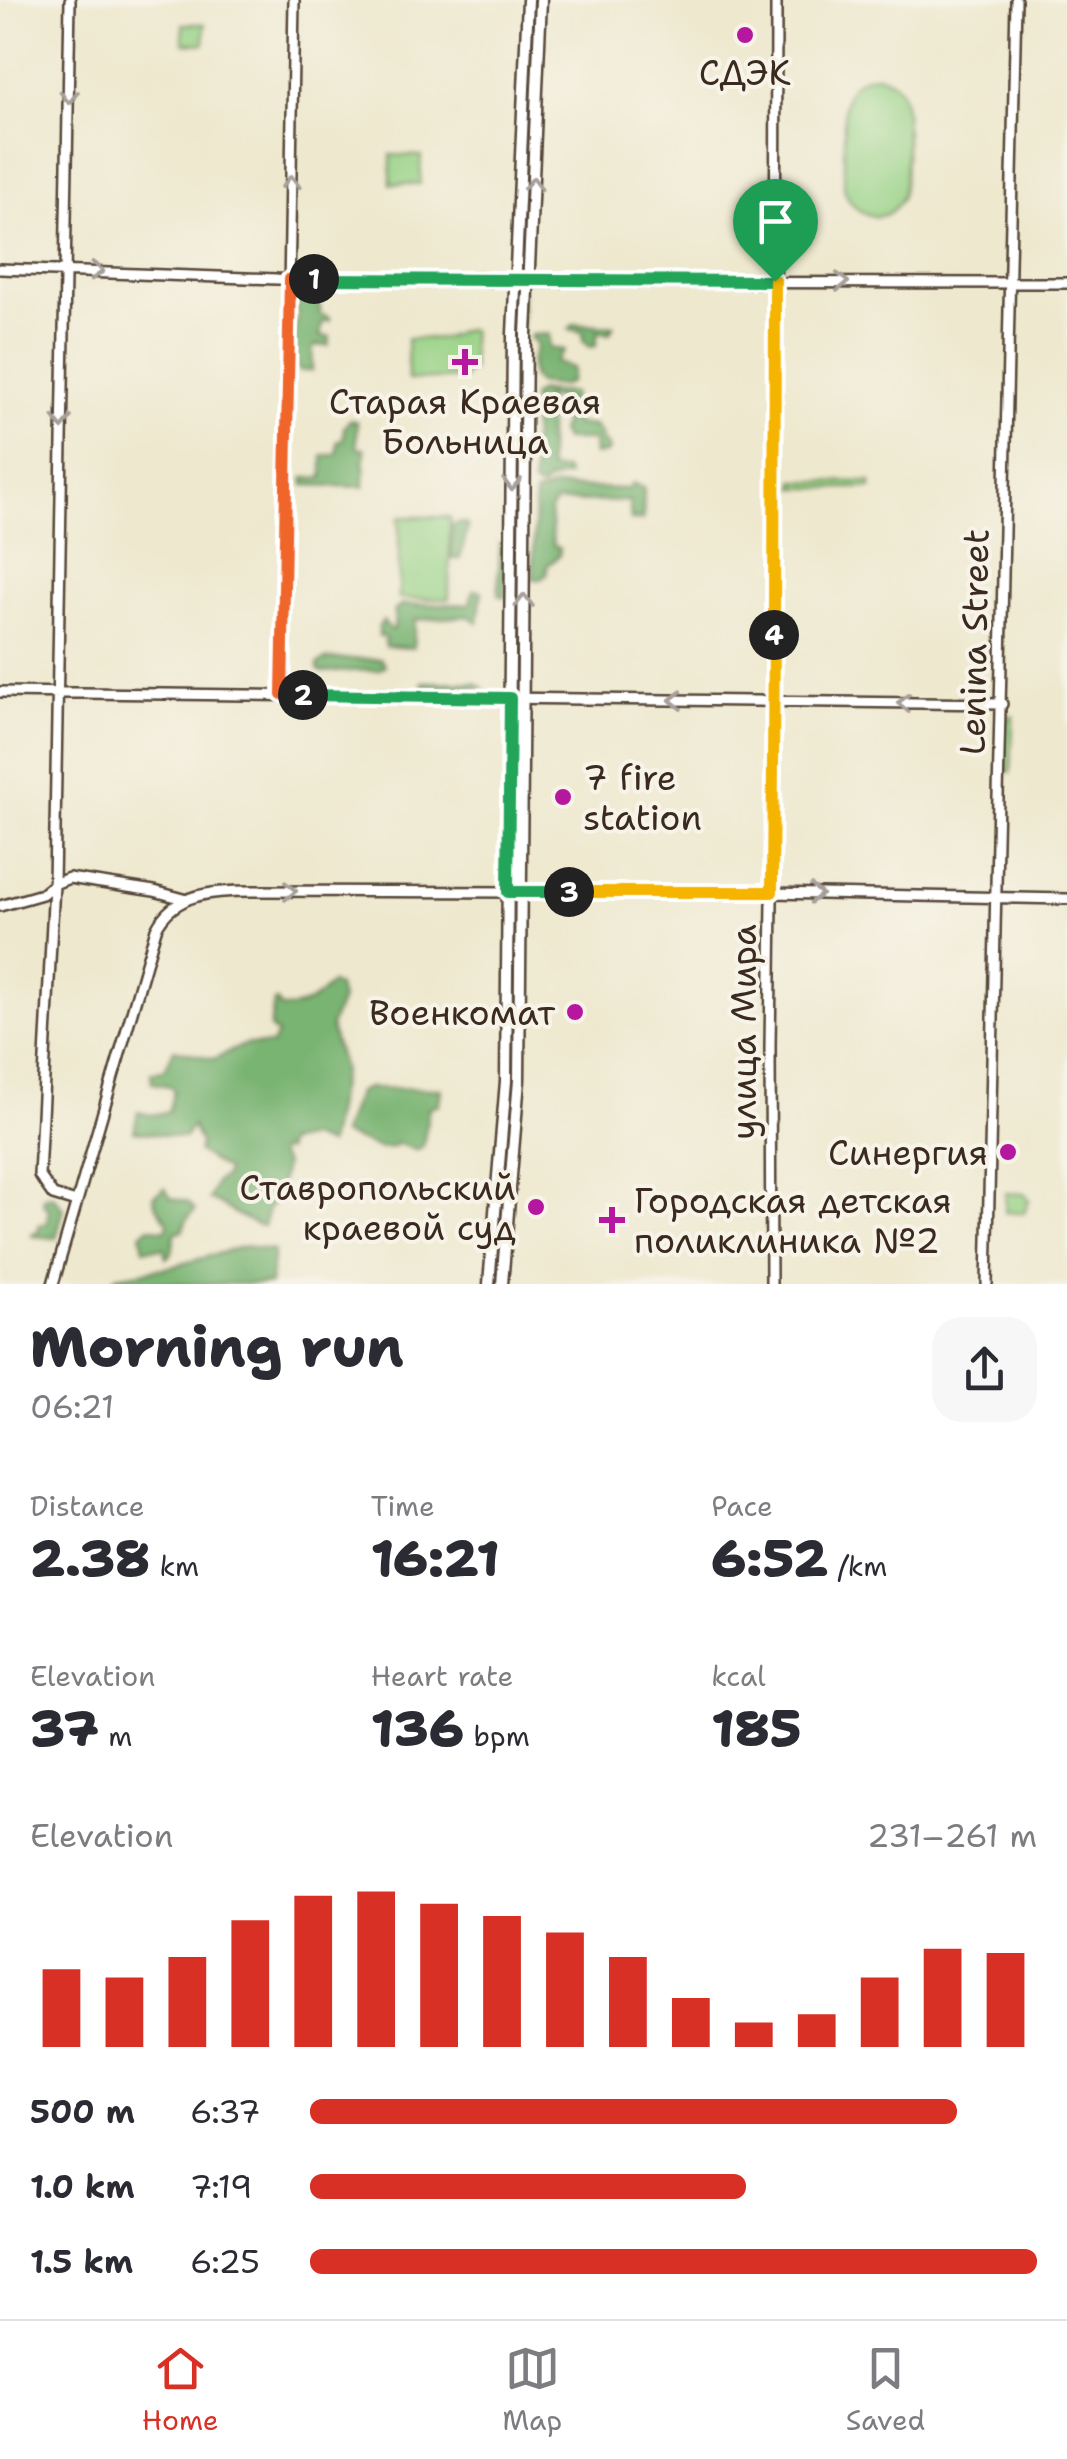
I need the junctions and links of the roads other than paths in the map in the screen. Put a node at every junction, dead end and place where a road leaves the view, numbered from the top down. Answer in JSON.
{"nodes":[{"id":1,"x":70,"y":0,"type":"edge"},
{"id":2,"x":294,"y":0,"type":"edge"},
{"id":3,"x":528,"y":0,"type":"edge"},
{"id":4,"x":542,"y":0,"type":"edge"},
{"id":5,"x":776,"y":0,"type":"edge"},
{"id":6,"x":1016,"y":0,"type":"edge"},
{"id":7,"x":0,"y":268,"type":"edge"},
{"id":8,"x":66,"y":270,"type":"junction"},
{"id":9,"x":290,"y":279,"type":"junction"},
{"id":10,"x":775,"y":281,"type":"junction"},
{"id":11,"x":521,"y":282,"type":"junction"},
{"id":12,"x":1010,"y":282,"type":"junction"},
{"id":13,"x":1067,"y":283,"type":"edge"},
{"id":14,"x":0,"y":692,"type":"edge"},
{"id":15,"x":57,"y":694,"type":"junction"},
{"id":16,"x":282,"y":694,"type":"junction"},
{"id":17,"x":510,"y":698,"type":"junction"},
{"id":18,"x":523,"y":698,"type":"junction"},
{"id":19,"x":774,"y":701,"type":"junction"},
{"id":20,"x":1002,"y":704,"type":"junction"},
{"id":21,"x":54,"y":884,"type":"junction"},
{"id":22,"x":508,"y":892,"type":"junction"},
{"id":23,"x":522,"y":892,"type":"junction"},
{"id":24,"x":772,"y":892,"type":"junction"},
{"id":25,"x":997,"y":897,"type":"junction"},
{"id":26,"x":189,"y":898,"type":"junction"},
{"id":27,"x":1067,"y":899,"type":"edge"},
{"id":28,"x":0,"y":906,"type":"edge"},
{"id":29,"x":76,"y":1202,"type":"junction"},
{"id":30,"x":54,"y":1284,"type":"edge"},
{"id":31,"x":489,"y":1284,"type":"edge"},
{"id":32,"x":502,"y":1284,"type":"edge"},
{"id":33,"x":771,"y":1284,"type":"edge"},
{"id":34,"x":987,"y":1284,"type":"edge"}],
"edges":[{"from":1,"to":8,"type":"street","one_way":true},
{"from":9,"to":2,"type":"street","one_way":true},
{"from":3,"to":11,"type":"main road"},
{"from":11,"to":4,"type":"main road","one_way":true},
{"from":5,"to":10,"type":"street","name":"улица Мира"},
{"from":6,"to":12,"type":"street","name":"Lenina Street"},
{"from":7,"to":8,"type":"street"},
{"from":8,"to":9,"type":"street","one_way":true},
{"from":8,"to":15,"type":"street","one_way":true},
{"from":9,"to":11,"type":"street"},
{"from":9,"to":16,"type":"street"},
{"from":10,"to":11,"type":"street"},
{"from":10,"to":12,"type":"street","one_way":true},
{"from":10,"to":19,"type":"street","name":"улица Мира"},
{"from":11,"to":17,"type":"main road","one_way":true},
{"from":18,"to":11,"type":"main road","one_way":true},
{"from":12,"to":13,"type":"street"},
{"from":12,"to":20,"type":"street","name":"Lenina Street"},
{"from":14,"to":15,"type":"street"},
{"from":15,"to":16,"type":"street"},
{"from":15,"to":21,"type":"street"},
{"from":16,"to":17,"type":"street"},
{"from":17,"to":18,"type":"street"},
{"from":17,"to":22,"type":"main road"},
{"from":19,"to":18,"type":"street","one_way":true},
{"from":18,"to":23,"type":"main road"},
{"from":20,"to":19,"type":"street","one_way":true},
{"from":19,"to":24,"type":"street","name":"улица Мира"},
{"from":20,"to":25,"type":"street","name":"Lenina Street"},
{"from":21,"to":26,"type":"street"},
{"from":21,"to":28,"type":"street"},
{"from":21,"to":29,"type":"street"},
{"from":22,"to":23,"type":"street"},
{"from":26,"to":22,"type":"street","one_way":true},
{"from":22,"to":31,"type":"main road"},
{"from":23,"to":24,"type":"street"},
{"from":23,"to":32,"type":"main road"},
{"from":24,"to":25,"type":"street","one_way":true},
{"from":24,"to":33,"type":"street","name":"улица Мира"},
{"from":25,"to":27,"type":"street"},
{"from":25,"to":34,"type":"street","name":"Lenina Street"},
{"from":26,"to":29,"type":"street"},
{"from":29,"to":30,"type":"street"}]}
